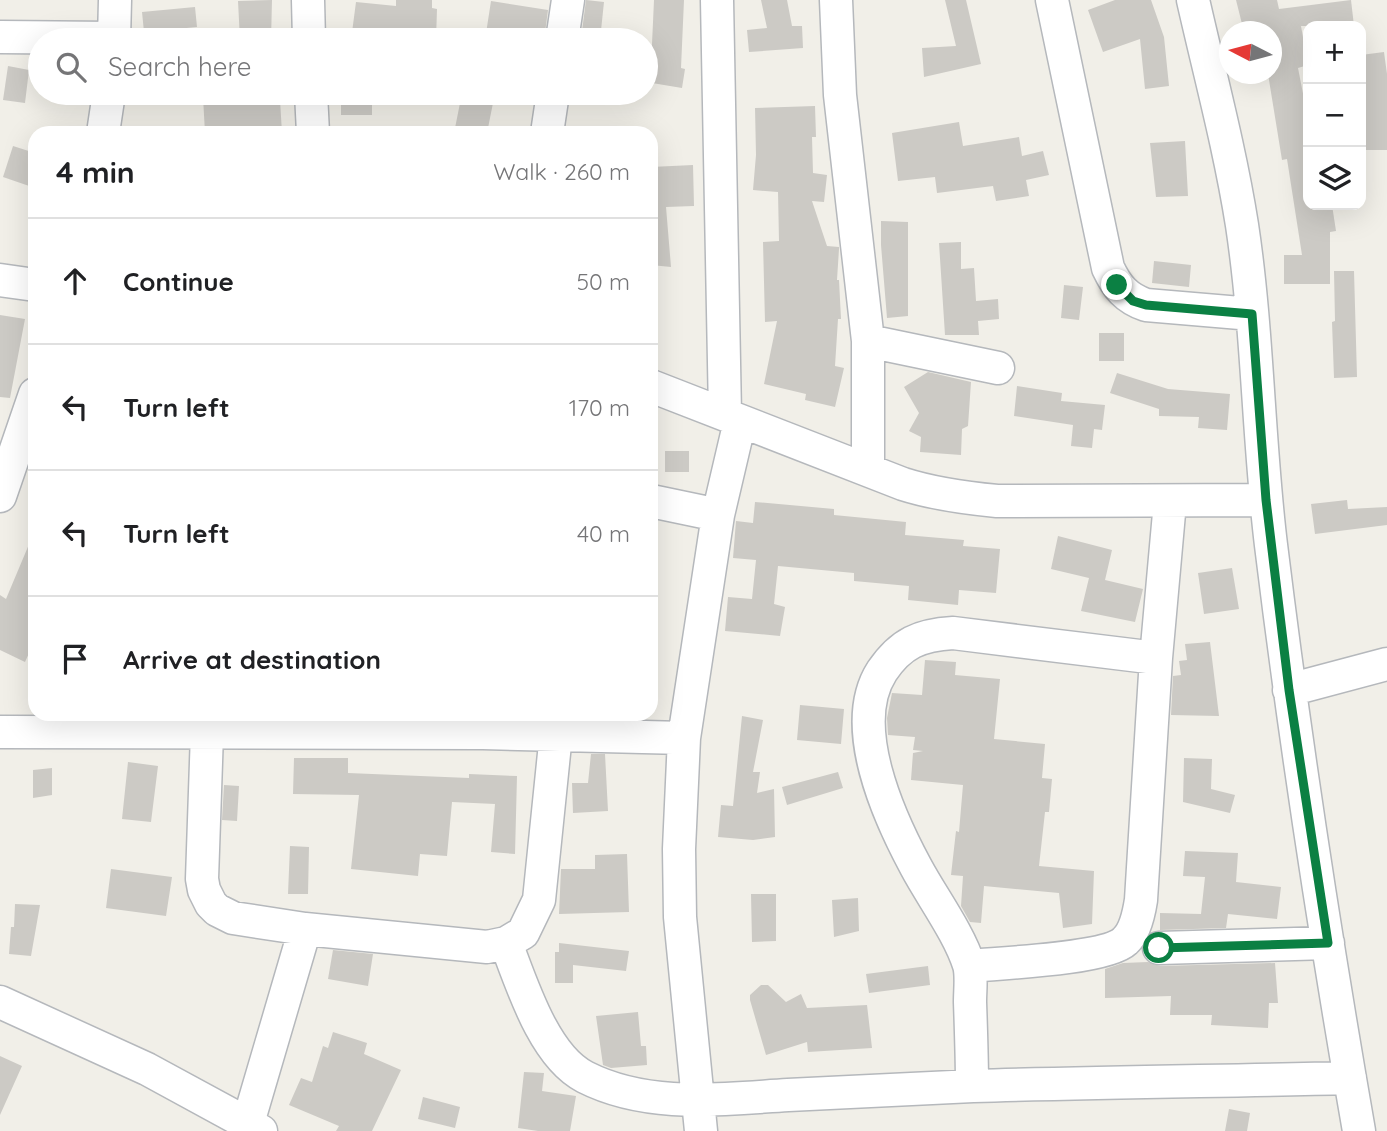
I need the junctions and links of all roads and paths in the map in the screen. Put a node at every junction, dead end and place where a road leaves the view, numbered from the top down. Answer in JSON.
{"nodes":[{"id":1,"x":115,"y":0,"type":"edge"},
{"id":2,"x":308,"y":0,"type":"edge"},
{"id":3,"x":568,"y":0,"type":"edge"},
{"id":4,"x":717,"y":0,"type":"edge"},
{"id":5,"x":836,"y":0,"type":"edge"},
{"id":6,"x":1052,"y":0,"type":"edge"},
{"id":7,"x":1193,"y":0,"type":"edge"},
{"id":8,"x":114,"y":28,"type":"edge"},
{"id":9,"x":309,"y":28,"type":"edge"},
{"id":10,"x":564,"y":28,"type":"edge"},
{"id":11,"x":0,"y":37,"type":"edge"},
{"id":12,"x":28,"y":37,"type":"edge"},
{"id":13,"x":107,"y":105,"type":"edge"},
{"id":14,"x":312,"y":105,"type":"edge"},
{"id":15,"x":551,"y":105,"type":"edge"},
{"id":16,"x":104,"y":126,"type":"edge"},
{"id":17,"x":313,"y":126,"type":"edge"},
{"id":18,"x":548,"y":126,"type":"edge"},
{"id":19,"x":0,"y":280,"type":"edge"},
{"id":20,"x":28,"y":284,"type":"edge"},
{"id":21,"x":1252,"y":314,"type":"junction"},
{"id":22,"x":868,"y":341,"type":"junction"},
{"id":23,"x":998,"y":368,"type":"dead end"},
{"id":24,"x":658,"y":389,"type":"edge"},
{"id":25,"x":28,"y":414,"type":"edge"},
{"id":26,"x":732,"y":417,"type":"junction"},
{"id":27,"x":868,"y":470,"type":"junction"},
{"id":28,"x":0,"y":496,"type":"edge"},
{"id":29,"x":1266,"y":500,"type":"junction"},
{"id":30,"x":658,"y":502,"type":"edge"},
{"id":31,"x":1170,"y":502,"type":"junction"},
{"id":32,"x":718,"y":515,"type":"junction"},
{"id":33,"x":1156,"y":658,"type":"junction"},
{"id":34,"x":1387,"y":664,"type":"edge"},
{"id":35,"x":1289,"y":690,"type":"junction"},
{"id":36,"x":52,"y":723,"type":"edge"},
{"id":37,"x":487,"y":723,"type":"edge"},
{"id":38,"x":0,"y":732,"type":"edge"},
{"id":39,"x":207,"y":733,"type":"junction"},
{"id":40,"x":556,"y":734,"type":"junction"},
{"id":41,"x":684,"y":738,"type":"junction"},
{"id":42,"x":304,"y":929,"type":"junction"},
{"id":43,"x":506,"y":943,"type":"junction"},
{"id":44,"x":1328,"y":943,"type":"junction"},
{"id":45,"x":1159,"y":948,"type":"dead end"},
{"id":46,"x":970,"y":966,"type":"junction"},
{"id":47,"x":0,"y":1002,"type":"edge"},
{"id":48,"x":1350,"y":1078,"type":"junction"},
{"id":49,"x":972,"y":1086,"type":"junction"},
{"id":50,"x":697,"y":1100,"type":"junction"},
{"id":51,"x":254,"y":1127,"type":"edge"},
{"id":52,"x":701,"y":1131,"type":"edge"},
{"id":53,"x":1359,"y":1131,"type":"edge"}],
"edges":[{"from":1,"to":8,"type":"street"},
{"from":2,"to":9,"type":"street"},
{"from":3,"to":10,"type":"street"},
{"from":4,"to":26,"type":"street"},
{"from":5,"to":22,"type":"street"},
{"from":6,"to":21,"type":"street"},
{"from":7,"to":21,"type":"street"},
{"from":11,"to":12,"type":"street"},
{"from":13,"to":16,"type":"street"},
{"from":14,"to":17,"type":"street"},
{"from":15,"to":18,"type":"street"},
{"from":19,"to":20,"type":"street"},
{"from":21,"to":29,"type":"street"},
{"from":22,"to":23,"type":"street"},
{"from":22,"to":27,"type":"street"},
{"from":24,"to":26,"type":"street"},
{"from":25,"to":28,"type":"street"},
{"from":26,"to":27,"type":"street"},
{"from":26,"to":32,"type":"street"},
{"from":27,"to":31,"type":"street"},
{"from":29,"to":31,"type":"street"},
{"from":29,"to":35,"type":"street"},
{"from":30,"to":32,"type":"street"},
{"from":31,"to":33,"type":"street"},
{"from":32,"to":41,"type":"street"},
{"from":33,"to":46,"type":"street"},
{"from":33,"to":46,"type":"street"},
{"from":34,"to":35,"type":"street"},
{"from":35,"to":44,"type":"street"},
{"from":36,"to":38,"type":"street"},
{"from":36,"to":39,"type":"street"},
{"from":37,"to":39,"type":"street"},
{"from":37,"to":40,"type":"street"},
{"from":39,"to":42,"type":"street"},
{"from":40,"to":41,"type":"street"},
{"from":40,"to":43,"type":"street"},
{"from":41,"to":50,"type":"street"},
{"from":42,"to":43,"type":"street"},
{"from":42,"to":51,"type":"street"},
{"from":43,"to":50,"type":"street"},
{"from":44,"to":45,"type":"street"},
{"from":44,"to":48,"type":"street"},
{"from":46,"to":49,"type":"street"},
{"from":47,"to":51,"type":"street"},
{"from":48,"to":49,"type":"street"},
{"from":48,"to":53,"type":"street"},
{"from":49,"to":50,"type":"street"},
{"from":50,"to":52,"type":"street"}]}
